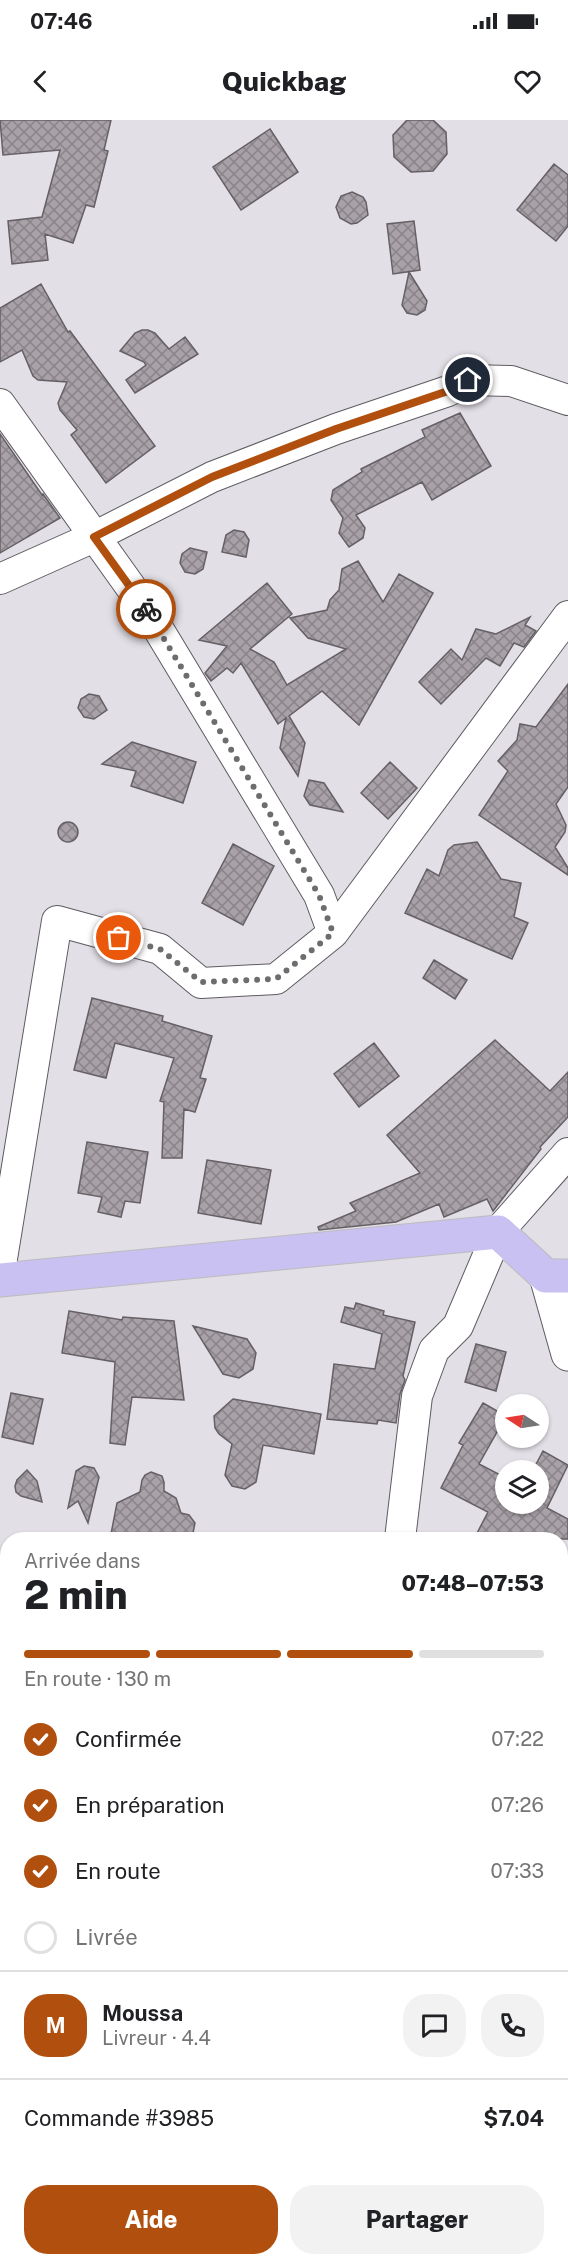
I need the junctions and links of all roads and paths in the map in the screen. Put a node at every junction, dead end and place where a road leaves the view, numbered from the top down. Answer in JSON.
{"nodes":[{"id":1,"x":568,"y":400,"type":"edge"},
{"id":2,"x":0,"y":404,"type":"edge"},
{"id":3,"x":94,"y":537,"type":"junction"},
{"id":4,"x":0,"y":579,"type":"edge"},
{"id":5,"x":568,"y":616,"type":"edge"},
{"id":6,"x":333,"y":933,"type":"junction"},
{"id":7,"x":568,"y":1153,"type":"edge"},
{"id":8,"x":498,"y":1232,"type":"junction"},
{"id":9,"x":0,"y":1271,"type":"edge"},
{"id":10,"x":557,"y":1276,"type":"edge"},
{"id":11,"x":0,"y":1280,"type":"edge"},
{"id":12,"x":568,"y":1354,"type":"edge"},
{"id":13,"x":401,"y":1532,"type":"edge"}],
"edges":[{"from":1,"to":3,"type":"street"},
{"from":2,"to":3,"type":"street"},
{"from":3,"to":4,"type":"street"},
{"from":3,"to":6,"type":"street"},
{"from":5,"to":6,"type":"street"},
{"from":6,"to":9,"type":"street"},
{"from":7,"to":8,"type":"street"},
{"from":8,"to":10,"type":"main road"},
{"from":8,"to":11,"type":"main road"},
{"from":8,"to":13,"type":"street"},
{"from":10,"to":12,"type":"street"}]}
